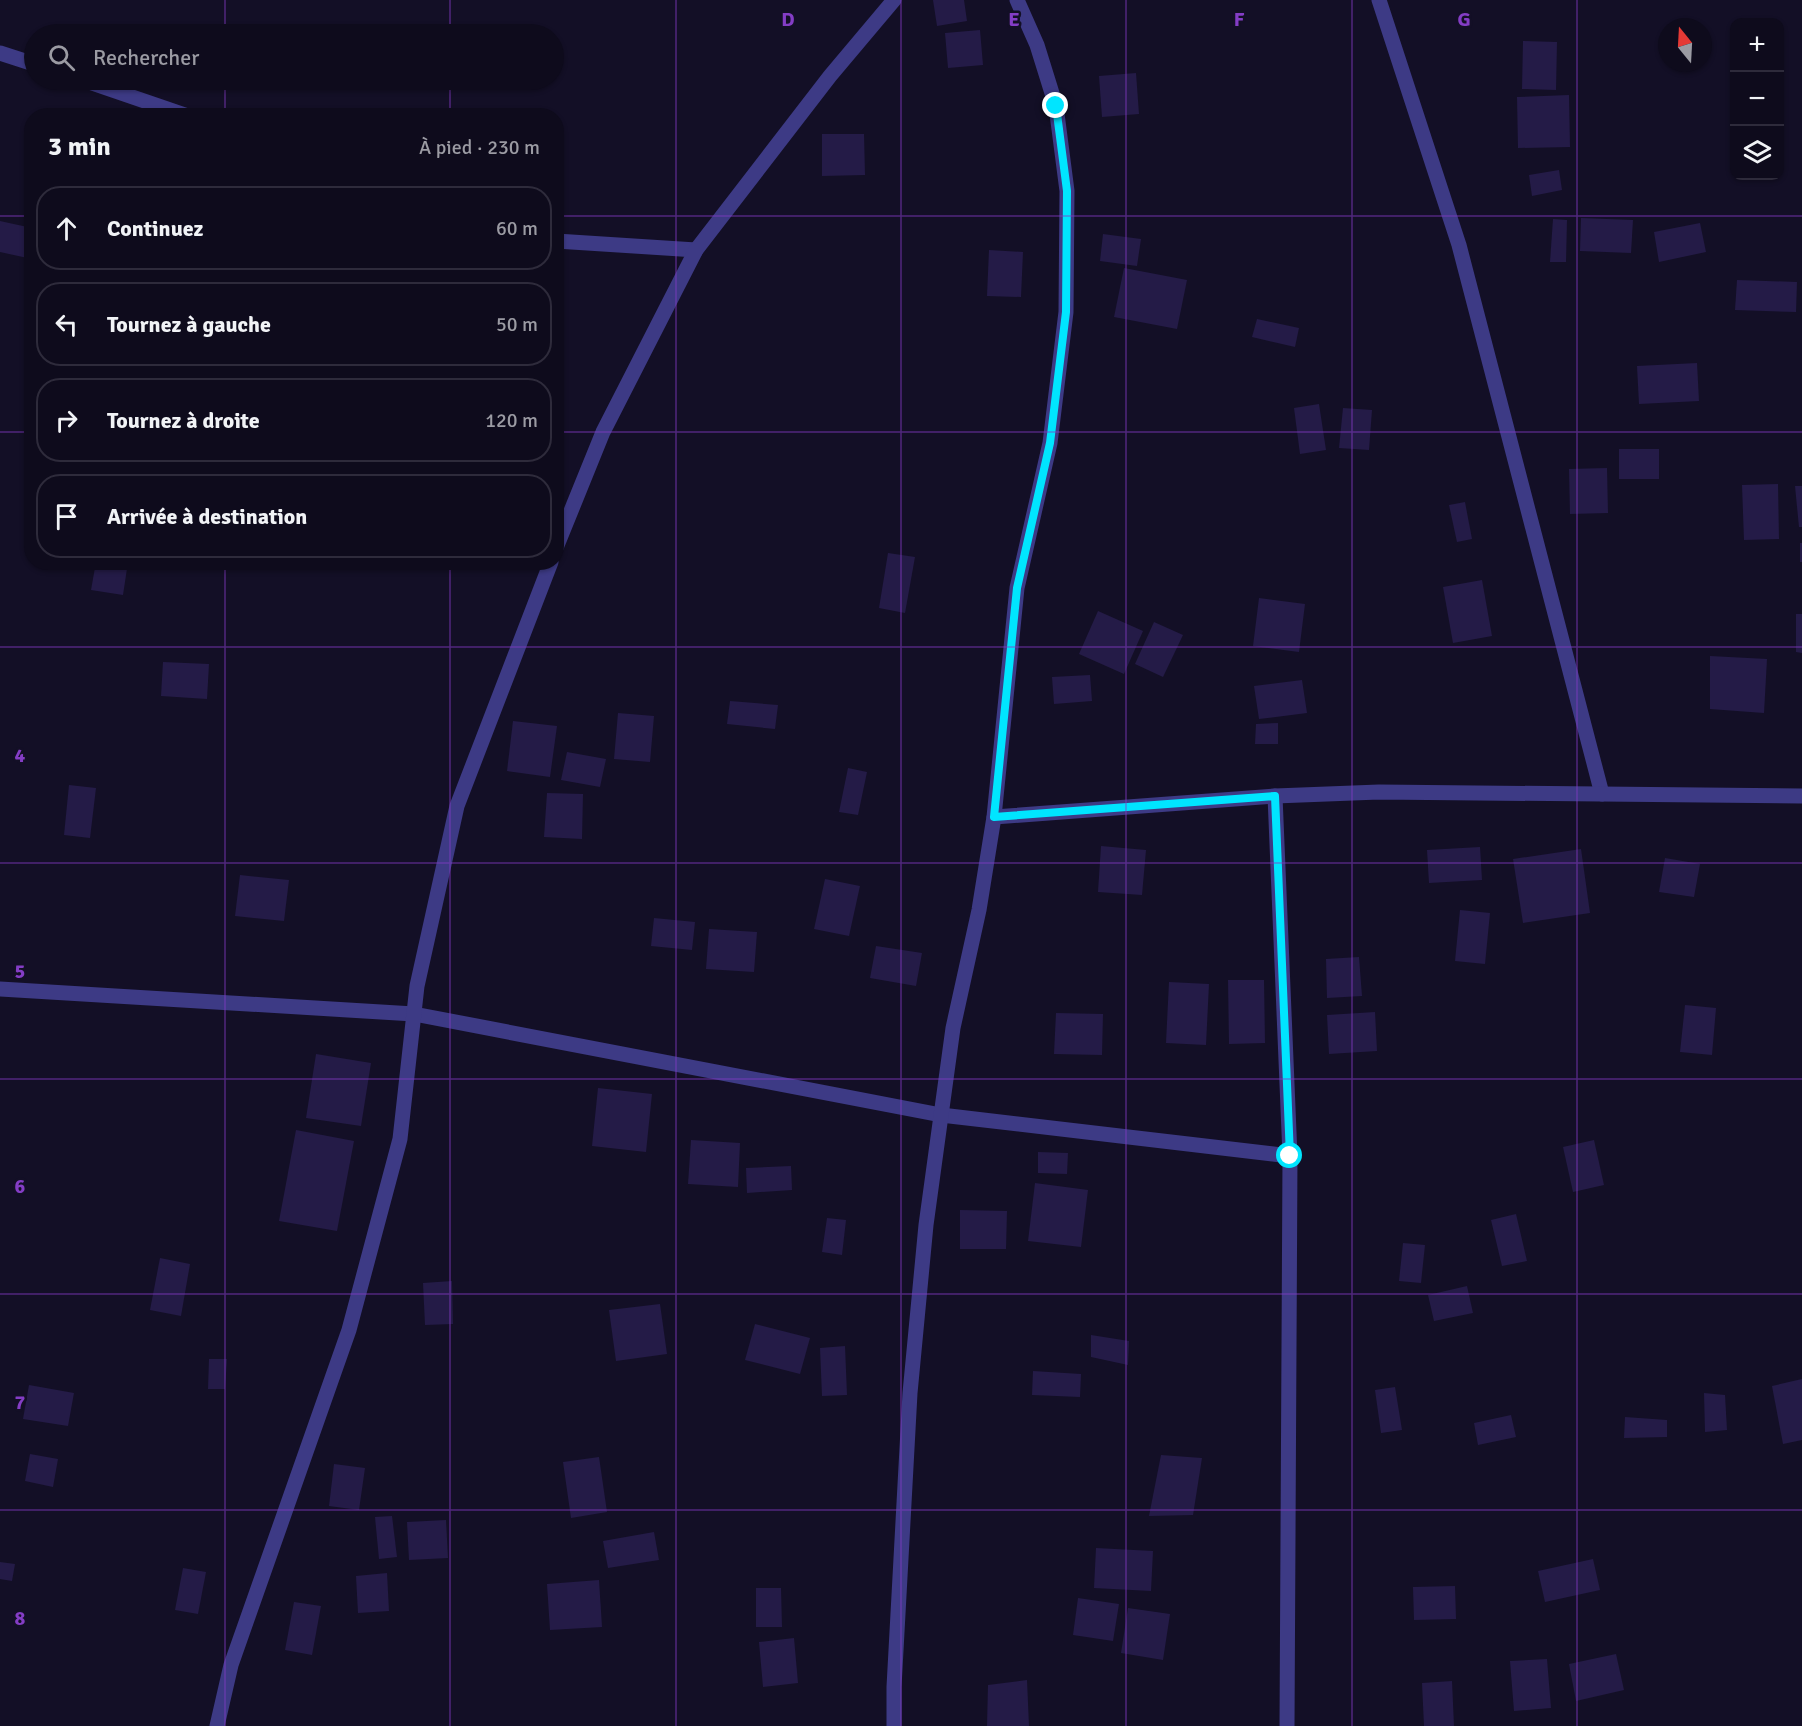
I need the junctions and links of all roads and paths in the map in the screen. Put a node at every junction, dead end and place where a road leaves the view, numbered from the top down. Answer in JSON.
{"nodes":[{"id":1,"x":894,"y":0,"type":"edge"},
{"id":2,"x":1017,"y":0,"type":"edge"},
{"id":3,"x":1379,"y":0,"type":"edge"},
{"id":4,"x":0,"y":53,"type":"edge"},
{"id":5,"x":24,"y":61,"type":"edge"},
{"id":6,"x":112,"y":90,"type":"edge"},
{"id":7,"x":165,"y":108,"type":"edge"},
{"id":8,"x":564,"y":242,"type":"edge"},
{"id":9,"x":696,"y":250,"type":"junction"},
{"id":10,"x":564,"y":528,"type":"edge"},
{"id":11,"x":548,"y":570,"type":"edge"},
{"id":12,"x":1602,"y":794,"type":"junction"},
{"id":13,"x":1275,"y":796,"type":"junction"},
{"id":14,"x":1802,"y":796,"type":"edge"},
{"id":15,"x":994,"y":817,"type":"junction"},
{"id":16,"x":0,"y":990,"type":"edge"},
{"id":17,"x":414,"y":1014,"type":"junction"},
{"id":18,"x":941,"y":1115,"type":"junction"},
{"id":19,"x":1290,"y":1156,"type":"junction"},
{"id":20,"x":218,"y":1726,"type":"edge"},
{"id":21,"x":894,"y":1726,"type":"edge"},
{"id":22,"x":1287,"y":1726,"type":"edge"}],
"edges":[{"from":1,"to":9,"type":"street"},
{"from":2,"to":15,"type":"street"},
{"from":3,"to":12,"type":"street"},
{"from":4,"to":5,"type":"street"},
{"from":6,"to":7,"type":"street"},
{"from":8,"to":9,"type":"street"},
{"from":9,"to":10,"type":"street"},
{"from":11,"to":17,"type":"street"},
{"from":12,"to":13,"type":"street"},
{"from":12,"to":14,"type":"street"},
{"from":13,"to":15,"type":"street"},
{"from":13,"to":19,"type":"street"},
{"from":15,"to":18,"type":"street"},
{"from":16,"to":17,"type":"street"},
{"from":17,"to":18,"type":"street"},
{"from":17,"to":20,"type":"street"},
{"from":18,"to":19,"type":"street"},
{"from":18,"to":21,"type":"street"},
{"from":19,"to":22,"type":"street"}]}
